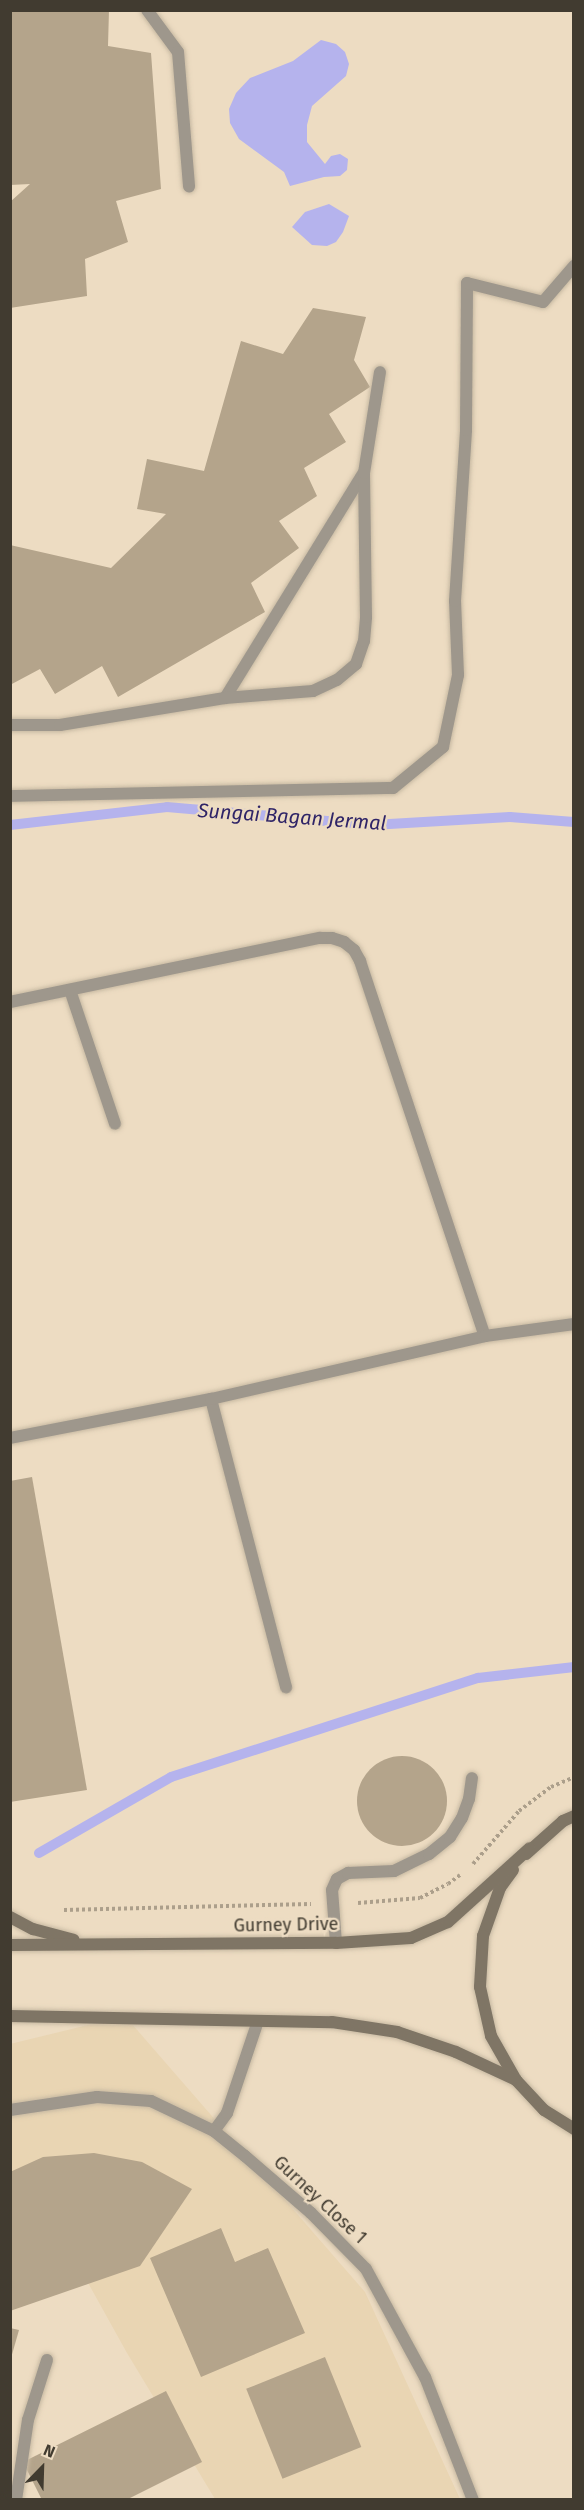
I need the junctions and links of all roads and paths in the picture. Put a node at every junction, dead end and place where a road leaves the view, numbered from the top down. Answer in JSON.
{"nodes":[{"id":1,"x":147,"y":10,"type":"edge"},
{"id":2,"x":189,"y":187,"type":"dead end"},
{"id":3,"x":573,"y":266,"type":"edge"},
{"id":4,"x":380,"y":372,"type":"dead end"},
{"id":5,"x":364,"y":473,"type":"junction"},
{"id":6,"x":225,"y":698,"type":"junction"},
{"id":7,"x":10,"y":725,"type":"edge"},
{"id":8,"x":10,"y":796,"type":"edge"},
{"id":9,"x":70,"y":990,"type":"junction"},
{"id":10,"x":10,"y":1002,"type":"edge"},
{"id":11,"x":115,"y":1124,"type":"dead end"},
{"id":12,"x":573,"y":1324,"type":"edge"},
{"id":13,"x":485,"y":1336,"type":"junction"},
{"id":14,"x":211,"y":1400,"type":"junction"},
{"id":15,"x":10,"y":1438,"type":"edge"},
{"id":16,"x":286,"y":1687,"type":"dead end"},
{"id":17,"x":573,"y":1777,"type":"edge"},
{"id":18,"x":471,"y":1778,"type":"dead end"},
{"id":19,"x":573,"y":1816,"type":"edge"},
{"id":20,"x":530,"y":1848,"type":"junction"},
{"id":21,"x":472,"y":1865,"type":"dead end"},
{"id":22,"x":464,"y":1872,"type":"dead end"},
{"id":23,"x":334,"y":1903,"type":"junction"},
{"id":24,"x":364,"y":1903,"type":"dead end"},
{"id":25,"x":52,"y":1910,"type":"dead end"},
{"id":26,"x":10,"y":1917,"type":"edge"},
{"id":27,"x":336,"y":1943,"type":"junction"},
{"id":28,"x":10,"y":1945,"type":"edge"},
{"id":29,"x":89,"y":1945,"type":"junction"},
{"id":30,"x":10,"y":2016,"type":"edge"},
{"id":31,"x":258,"y":2021,"type":"junction"},
{"id":32,"x":516,"y":2080,"type":"junction"},
{"id":33,"x":10,"y":2110,"type":"edge"},
{"id":34,"x":573,"y":2129,"type":"edge"},
{"id":35,"x":214,"y":2131,"type":"junction"},
{"id":36,"x":47,"y":2360,"type":"dead end"},
{"id":37,"x":16,"y":2499,"type":"edge"},
{"id":38,"x":473,"y":2499,"type":"edge"}],
"edges":[{"from":1,"to":2,"type":"street"},
{"from":3,"to":8,"type":"street"},
{"from":4,"to":5,"type":"street"},
{"from":5,"to":6,"type":"street"},
{"from":5,"to":6,"type":"street"},
{"from":6,"to":7,"type":"street"},
{"from":9,"to":10,"type":"street"},
{"from":9,"to":11,"type":"street"},
{"from":9,"to":13,"type":"street"},
{"from":12,"to":13,"type":"street"},
{"from":13,"to":14,"type":"street"},
{"from":14,"to":15,"type":"street"},
{"from":14,"to":16,"type":"street"},
{"from":17,"to":21,"type":"path"},
{"from":18,"to":23,"type":"street"},
{"from":19,"to":20,"type":"main road"},
{"from":20,"to":27,"type":"main road","name":"Gurney Drive"},
{"from":20,"to":32,"type":"main road"},
{"from":22,"to":24,"type":"path"},
{"from":23,"to":25,"type":"path"},
{"from":23,"to":27,"type":"street"},
{"from":26,"to":29,"type":"main road"},
{"from":27,"to":29,"type":"main road","name":"Gurney Drive"},
{"from":28,"to":29,"type":"main road","name":"Gurney Drive"},
{"from":30,"to":31,"type":"main road"},
{"from":31,"to":32,"type":"main road"},
{"from":31,"to":35,"type":"street"},
{"from":32,"to":34,"type":"main road"},
{"from":33,"to":35,"type":"street","name":"Gurney Close 1"},
{"from":35,"to":38,"type":"street","name":"Gurney Close 1"},
{"from":36,"to":37,"type":"street"}]}
